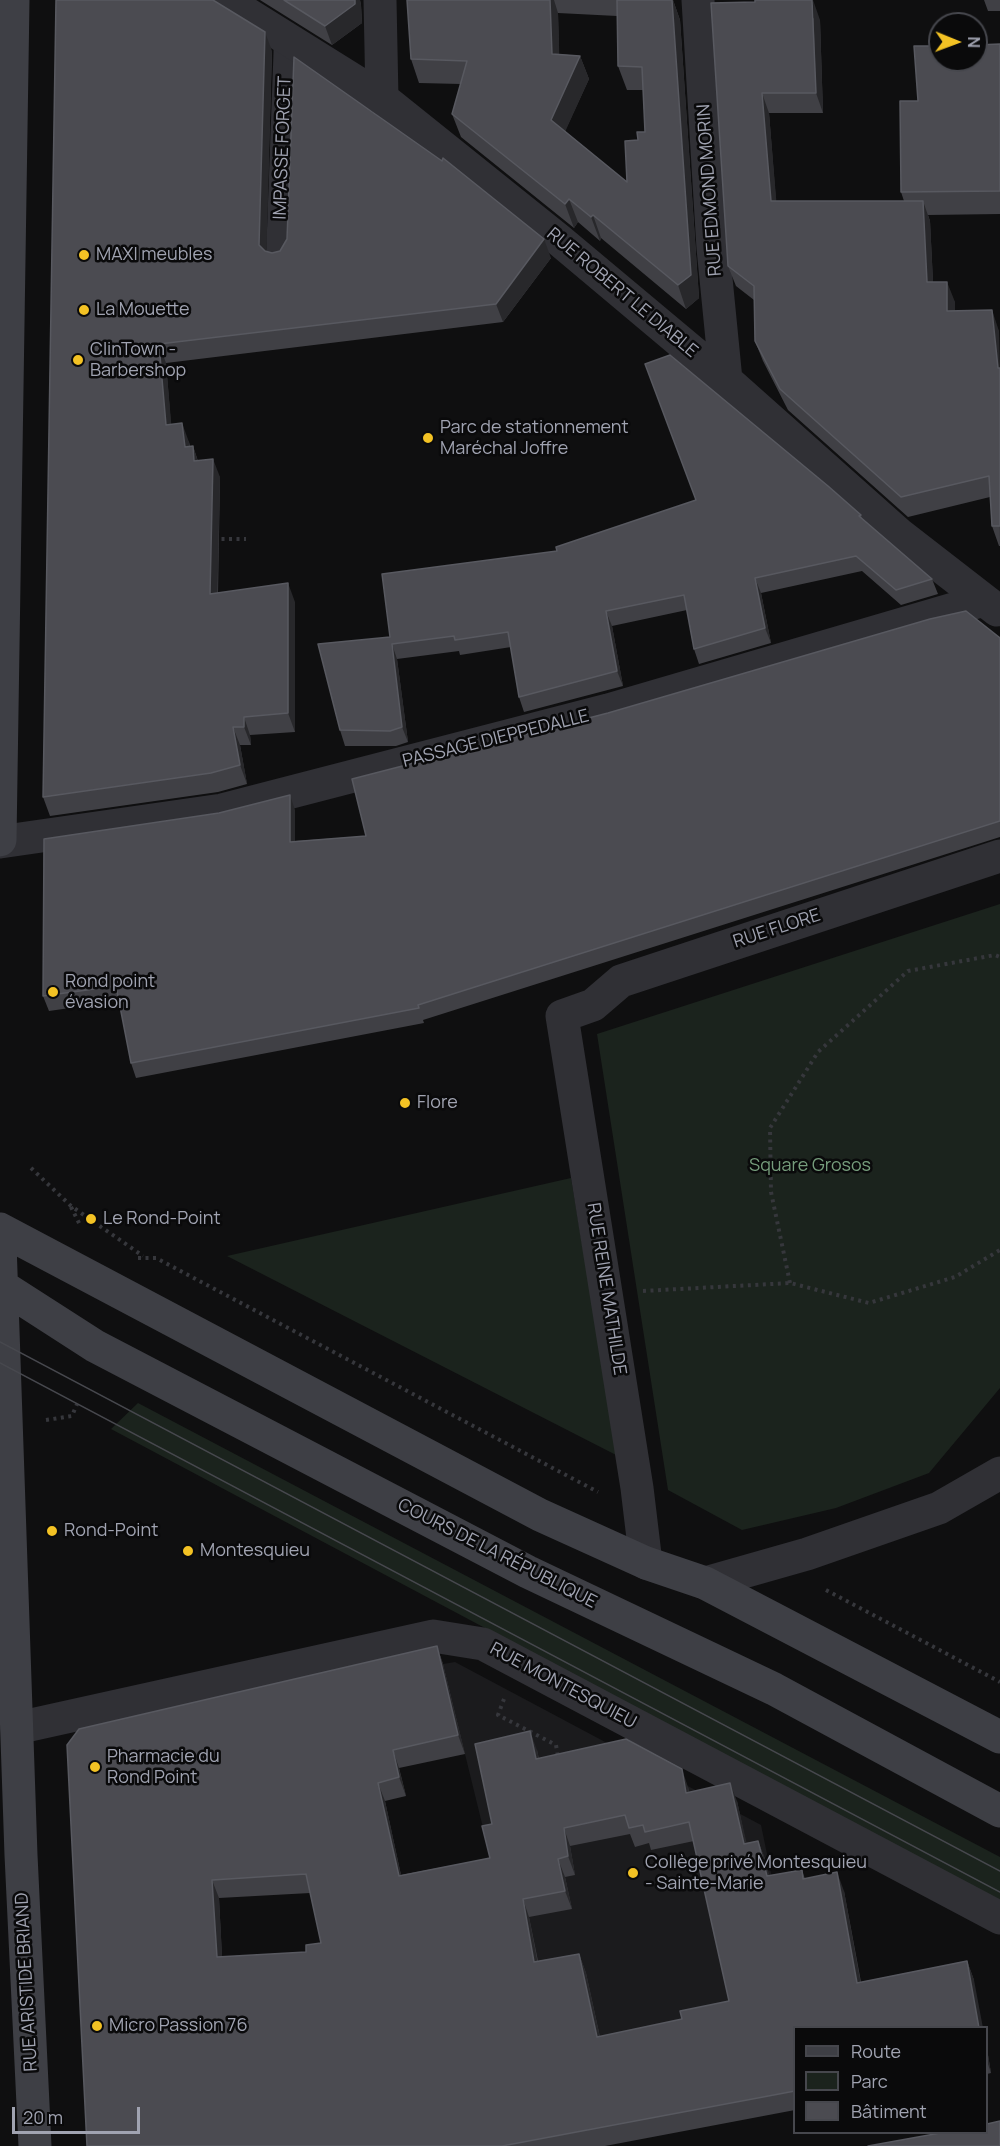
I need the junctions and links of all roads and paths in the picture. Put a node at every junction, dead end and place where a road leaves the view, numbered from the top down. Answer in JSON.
{"nodes":[{"id":1,"x":13,"y":0,"type":"edge"},
{"id":2,"x":225,"y":0,"type":"edge"},
{"id":3,"x":380,"y":0,"type":"edge"},
{"id":4,"x":698,"y":0,"type":"edge"},
{"id":5,"x":287,"y":40,"type":"junction"},
{"id":6,"x":382,"y":98,"type":"junction"},
{"id":7,"x":279,"y":257,"type":"edge"},
{"id":8,"x":5,"y":268,"type":"edge"},
{"id":9,"x":726,"y":381,"type":"junction"},
{"id":10,"x":3,"y":516,"type":"edge"},
{"id":11,"x":212,"y":539,"type":"edge"},
{"id":12,"x":246,"y":539,"type":"dead end"},
{"id":13,"x":992,"y":606,"type":"edge"},
{"id":14,"x":0,"y":841,"type":"edge"},
{"id":15,"x":1000,"y":856,"type":"edge"},
{"id":16,"x":1000,"y":957,"type":"edge"},
{"id":17,"x":562,"y":1016,"type":"joint"},
{"id":18,"x":31,"y":1168,"type":"dead end"},
{"id":19,"x":0,"y":1229,"type":"edge"},
{"id":20,"x":0,"y":1243,"type":"edge"},
{"id":21,"x":1000,"y":1250,"type":"edge"},
{"id":22,"x":790,"y":1283,"type":"junction"},
{"id":23,"x":1,"y":1286,"type":"edge"},
{"id":24,"x":641,"y":1291,"type":"dead end"},
{"id":25,"x":77,"y":1404,"type":"dead end"},
{"id":26,"x":46,"y":1420,"type":"dead end"},
{"id":27,"x":1000,"y":1473,"type":"edge"},
{"id":28,"x":641,"y":1515,"type":"junction"},
{"id":29,"x":646,"y":1563,"type":"junction"},
{"id":30,"x":776,"y":1563,"type":"junction"},
{"id":31,"x":705,"y":1583,"type":"junction"},
{"id":32,"x":7,"y":1649,"type":"edge"},
{"id":33,"x":1000,"y":1682,"type":"edge"},
{"id":34,"x":17,"y":1728,"type":"junction"},
{"id":35,"x":525,"y":1729,"type":"dead end"},
{"id":36,"x":1000,"y":1737,"type":"edge"},
{"id":37,"x":559,"y":1763,"type":"edge"},
{"id":38,"x":1000,"y":1811,"type":"edge"},
{"id":39,"x":11,"y":1855,"type":"edge"},
{"id":40,"x":1000,"y":1918,"type":"edge"},
{"id":41,"x":35,"y":2146,"type":"edge"}],
"edges":[{"from":1,"to":8,"type":"main road"},
{"from":2,"to":5,"type":"street","name":"RUE ROBERT LE DIABLE"},
{"from":3,"to":6,"type":"street"},
{"from":4,"to":9,"type":"street","name":"RUE EDMOND MORIN"},
{"from":5,"to":6,"type":"street","name":"RUE ROBERT LE DIABLE"},
{"from":5,"to":7,"type":"lane","name":"IMPASSE FORGET"},
{"from":6,"to":9,"type":"street","name":"RUE ROBERT LE DIABLE"},
{"from":8,"to":10,"type":"main road"},
{"from":9,"to":13,"type":"street","name":"RUE ROBERT LE DIABLE"},
{"from":10,"to":14,"type":"main road"},
{"from":11,"to":12,"type":"path"},
{"from":13,"to":14,"type":"street","name":"PASSAGE DIEPPEDALLE"},
{"from":15,"to":17,"type":"street","name":"RUE FLORE"},
{"from":16,"to":22,"type":"path"},
{"from":17,"to":28,"type":"street","name":"RUE REINE MATHILDE"},
{"from":18,"to":28,"type":"path"},
{"from":19,"to":29,"type":"main road"},
{"from":20,"to":23,"type":"main road","name":"RUE ARISTIDE BRIAND"},
{"from":21,"to":22,"type":"path"},
{"from":22,"to":24,"type":"path"},
{"from":23,"to":32,"type":"main road","name":"RUE ARISTIDE BRIAND"},
{"from":23,"to":38,"type":"main road","name":"COURS DE LA RÉPUBLIQUE"},
{"from":25,"to":26,"type":"path"},
{"from":27,"to":30,"type":"street"},
{"from":28,"to":29,"type":"street","name":"RUE REINE MATHILDE"},
{"from":29,"to":31,"type":"main road"},
{"from":30,"to":31,"type":"street"},
{"from":30,"to":33,"type":"path"},
{"from":31,"to":36,"type":"main road"},
{"from":32,"to":34,"type":"main road","name":"RUE ARISTIDE BRIAND"},
{"from":34,"to":39,"type":"main road","name":"RUE ARISTIDE BRIAND"},
{"from":34,"to":40,"type":"street","name":"RUE MONTESQUIEU"},
{"from":35,"to":37,"type":"path"},
{"from":39,"to":41,"type":"main road","name":"RUE ARISTIDE BRIAND"}]}
